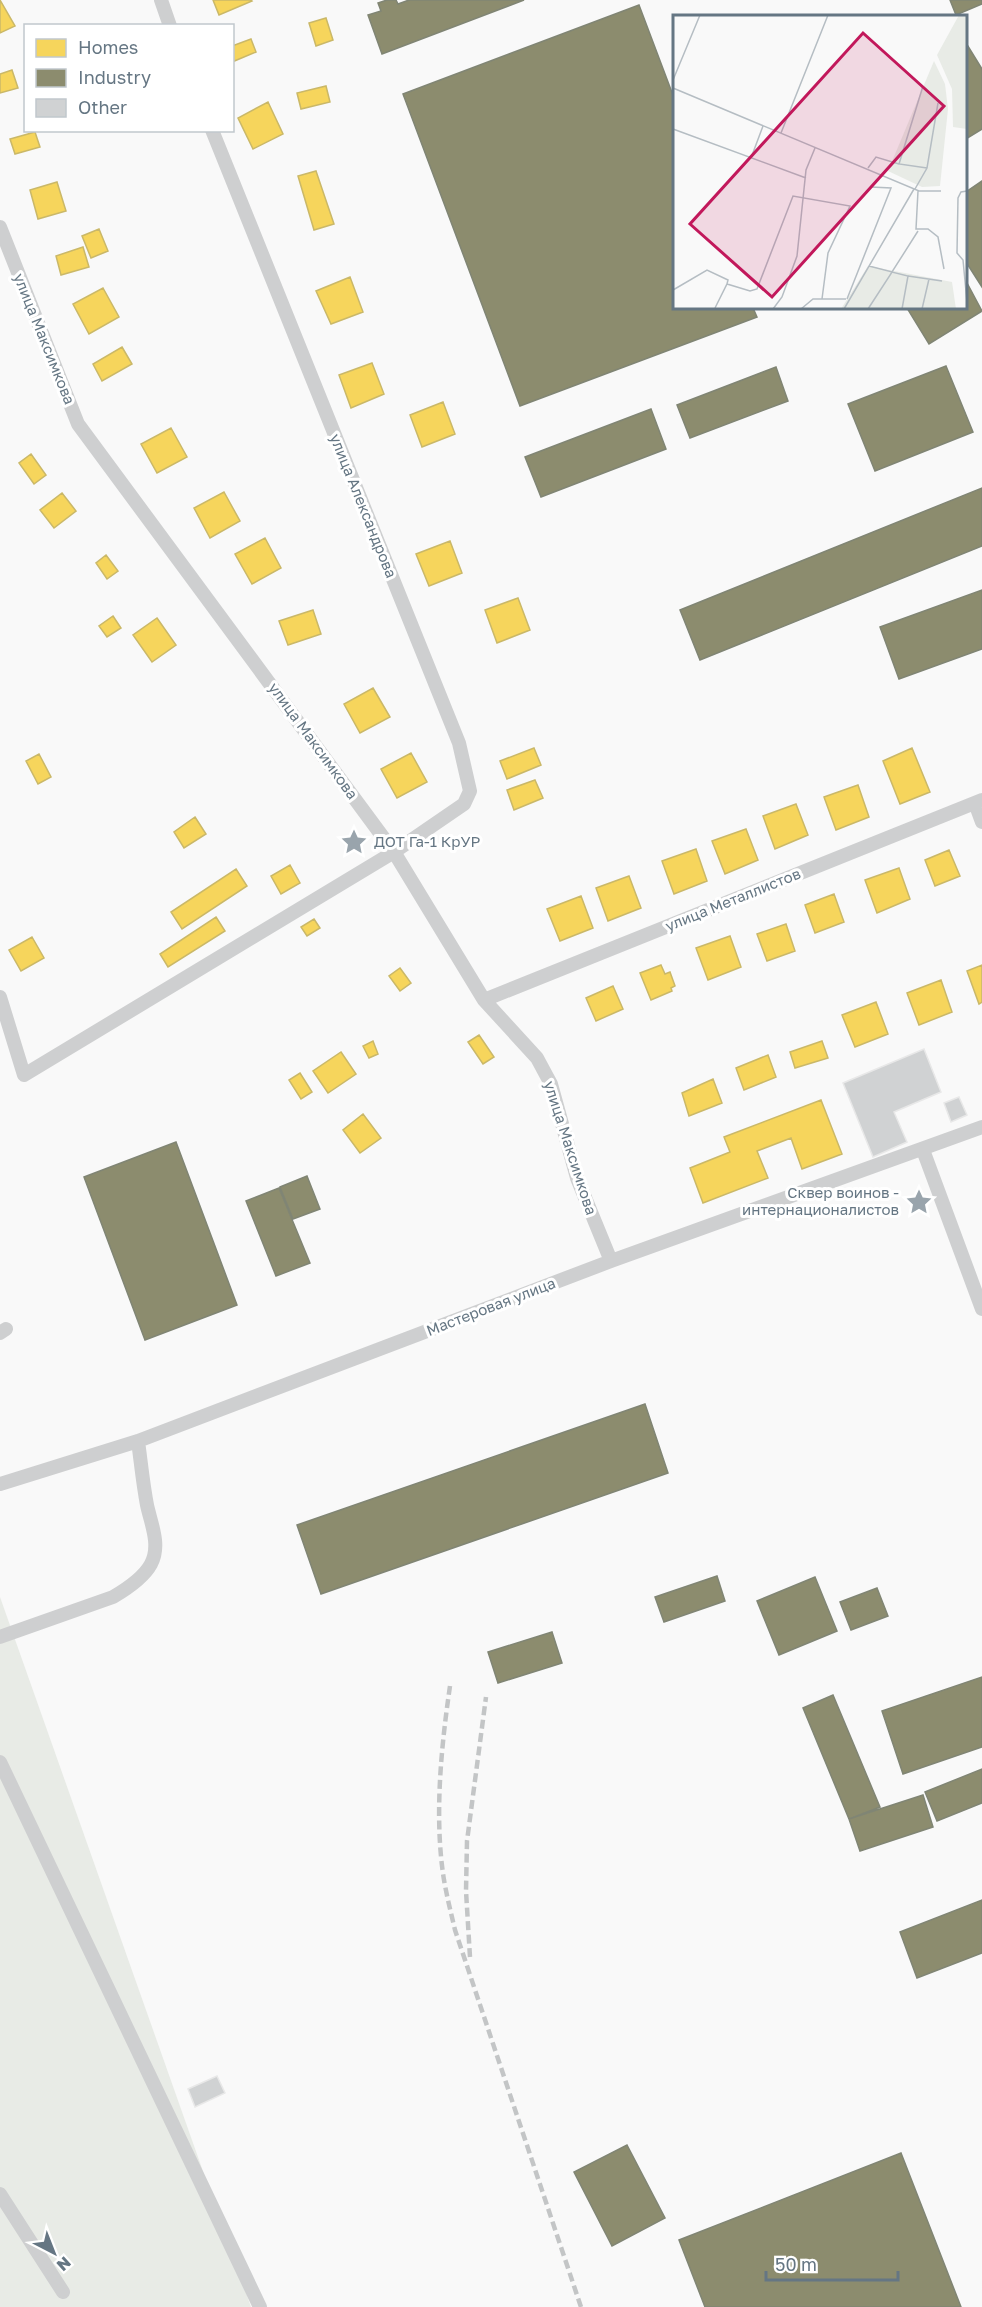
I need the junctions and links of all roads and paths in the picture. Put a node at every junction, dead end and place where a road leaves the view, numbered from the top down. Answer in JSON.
{"nodes":[{"id":1,"x":161,"y":0,"type":"edge"},
{"id":2,"x":170,"y":24,"type":"edge"},
{"id":3,"x":213,"y":132,"type":"edge"},
{"id":4,"x":0,"y":227,"type":"edge"},
{"id":5,"x":978,"y":802,"type":"edge"},
{"id":6,"x":982,"y":822,"type":"edge"},
{"id":7,"x":394,"y":852,"type":"junction"},
{"id":8,"x":0,"y":997,"type":"edge"},
{"id":9,"x":484,"y":1000,"type":"junction"},
{"id":10,"x":982,"y":1127,"type":"edge"},
{"id":11,"x":923,"y":1150,"type":"junction"},
{"id":12,"x":611,"y":1261,"type":"junction"},
{"id":13,"x":982,"y":1309,"type":"edge"},
{"id":14,"x":138,"y":1441,"type":"junction"},
{"id":15,"x":0,"y":1484,"type":"edge"},
{"id":16,"x":0,"y":1637,"type":"edge"},
{"id":17,"x":0,"y":1762,"type":"edge"},
{"id":18,"x":0,"y":2194,"type":"edge"},
{"id":19,"x":63,"y":2292,"type":"dead end"},
{"id":20,"x":260,"y":2307,"type":"edge"}],
"edges":[{"from":1,"to":2,"type":"street"},
{"from":3,"to":7,"type":"street","name":"улица Александрова"},
{"from":4,"to":7,"type":"street","name":"улица Максимкова"},
{"from":5,"to":6,"type":"street"},
{"from":5,"to":9,"type":"street","name":"улица Металлистов"},
{"from":7,"to":8,"type":"street","name":"улица Александрова"},
{"from":7,"to":9,"type":"street","name":"улица Максимкова"},
{"from":9,"to":12,"type":"street","name":"улица Максимкова"},
{"from":10,"to":11,"type":"street","name":"Мастеровая улица"},
{"from":11,"to":12,"type":"street","name":"Мастеровая улица"},
{"from":11,"to":13,"type":"street"},
{"from":12,"to":14,"type":"street","name":"Мастеровая улица"},
{"from":14,"to":15,"type":"street","name":"Мастеровая улица"},
{"from":14,"to":16,"type":"street"},
{"from":17,"to":20,"type":"street"},
{"from":18,"to":19,"type":"street"}]}
